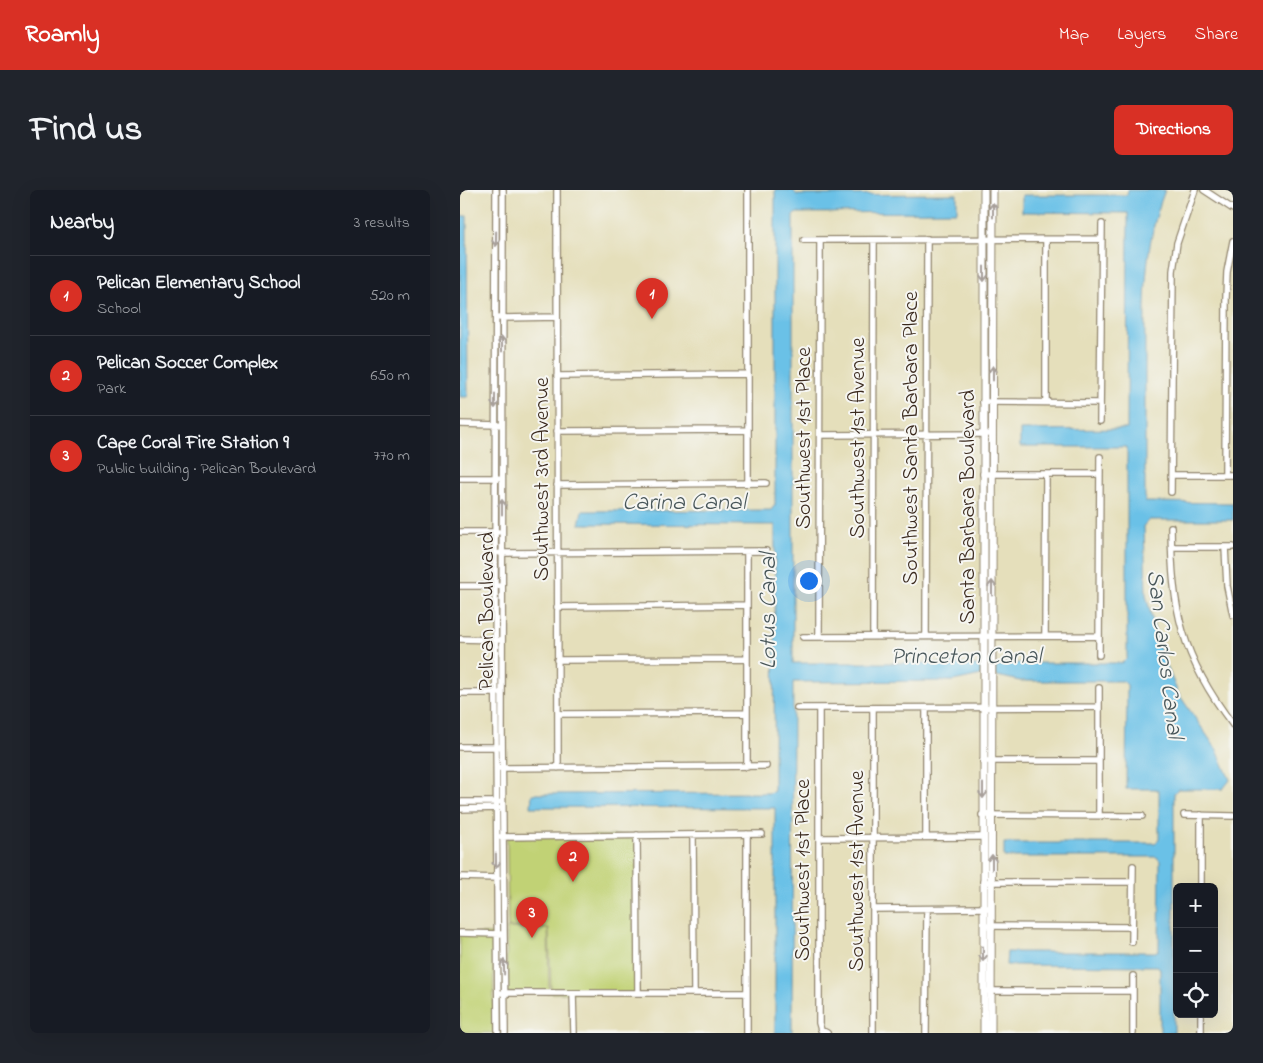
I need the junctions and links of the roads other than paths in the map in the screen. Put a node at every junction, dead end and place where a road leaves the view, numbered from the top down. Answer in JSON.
{"nodes":[{"id":1,"x":496,"y":190,"type":"edge"},
{"id":2,"x":503,"y":190,"type":"edge"},
{"id":3,"x":557,"y":190,"type":"edge"},
{"id":4,"x":748,"y":190,"type":"edge"},
{"id":5,"x":984,"y":190,"type":"edge"},
{"id":6,"x":993,"y":190,"type":"edge"},
{"id":7,"x":1195,"y":190,"type":"edge"},
{"id":8,"x":1204,"y":190,"type":"edge"},
{"id":9,"x":1233,"y":209,"type":"edge"},
{"id":10,"x":1102,"y":224,"type":"dead end"},
{"id":11,"x":927,"y":239,"type":"junction"},
{"id":12,"x":984,"y":239,"type":"junction"},
{"id":13,"x":993,"y":239,"type":"junction"},
{"id":14,"x":1100,"y":239,"type":"junction"},
{"id":15,"x":804,"y":240,"type":"dead end"},
{"id":16,"x":820,"y":240,"type":"junction"},
{"id":17,"x":874,"y":240,"type":"junction"},
{"id":18,"x":1046,"y":240,"type":"junction"},
{"id":19,"x":1233,"y":241,"type":"edge"},
{"id":20,"x":557,"y":317,"type":"junction"},
{"id":21,"x":495,"y":318,"type":"junction"},
{"id":22,"x":502,"y":318,"type":"junction"},
{"id":23,"x":984,"y":320,"type":"junction"},
{"id":24,"x":992,"y":320,"type":"junction"},
{"id":25,"x":748,"y":374,"type":"junction"},
{"id":26,"x":557,"y":376,"type":"junction"},
{"id":27,"x":983,"y":402,"type":"junction"},
{"id":28,"x":992,"y":402,"type":"junction"},
{"id":29,"x":1046,"y":402,"type":"junction"},
{"id":30,"x":1100,"y":402,"type":"junction"},
{"id":31,"x":1100,"y":421,"type":"dead end"},
{"id":32,"x":460,"y":424,"type":"edge"},
{"id":33,"x":495,"y":425,"type":"junction"},
{"id":34,"x":502,"y":425,"type":"junction"},
{"id":35,"x":748,"y":430,"type":"junction"},
{"id":36,"x":557,"y":431,"type":"junction"},
{"id":37,"x":927,"y":434,"type":"junction"},
{"id":38,"x":983,"y":434,"type":"junction"},
{"id":39,"x":992,"y":434,"type":"junction"},
{"id":40,"x":820,"y":435,"type":"junction"},
{"id":41,"x":873,"y":435,"type":"junction"},
{"id":42,"x":1100,"y":457,"type":"dead end"},
{"id":43,"x":983,"y":474,"type":"junction"},
{"id":44,"x":992,"y":474,"type":"junction"},
{"id":45,"x":1046,"y":474,"type":"junction"},
{"id":46,"x":1100,"y":474,"type":"junction"},
{"id":47,"x":1172,"y":475,"type":"junction"},
{"id":48,"x":1225,"y":475,"type":"junction"},
{"id":49,"x":1233,"y":475,"type":"edge"},
{"id":50,"x":460,"y":478,"type":"edge"},
{"id":51,"x":495,"y":478,"type":"junction"},
{"id":52,"x":502,"y":478,"type":"junction"},
{"id":53,"x":748,"y":483,"type":"junction"},
{"id":54,"x":766,"y":483,"type":"dead end"},
{"id":55,"x":557,"y":485,"type":"junction"},
{"id":56,"x":1171,"y":492,"type":"dead end"},
{"id":57,"x":1172,"y":526,"type":"dead end"},
{"id":58,"x":460,"y":532,"type":"edge"},
{"id":59,"x":499,"y":532,"type":"junction"},
{"id":60,"x":1172,"y":547,"type":"junction"},
{"id":61,"x":1225,"y":547,"type":"junction"},
{"id":62,"x":1233,"y":547,"type":"edge"},
{"id":63,"x":983,"y":550,"type":"junction"},
{"id":64,"x":992,"y":550,"type":"junction"},
{"id":65,"x":766,"y":551,"type":"dead end"},
{"id":66,"x":748,"y":552,"type":"junction"},
{"id":67,"x":495,"y":553,"type":"junction"},
{"id":68,"x":503,"y":553,"type":"junction"},
{"id":69,"x":557,"y":553,"type":"junction"},
{"id":70,"x":460,"y":586,"type":"edge"},
{"id":71,"x":495,"y":586,"type":"junction"},
{"id":72,"x":502,"y":586,"type":"junction"},
{"id":73,"x":747,"y":605,"type":"junction"},
{"id":74,"x":557,"y":606,"type":"junction"},
{"id":75,"x":1233,"y":615,"type":"edge"},
{"id":76,"x":819,"y":636,"type":"junction"},
{"id":77,"x":873,"y":636,"type":"junction"},
{"id":78,"x":926,"y":636,"type":"junction"},
{"id":79,"x":988,"y":636,"type":"junction"},
{"id":80,"x":1045,"y":636,"type":"junction"},
{"id":81,"x":1099,"y":636,"type":"junction"},
{"id":82,"x":803,"y":637,"type":"dead end"},
{"id":83,"x":460,"y":639,"type":"edge"},
{"id":84,"x":496,"y":640,"type":"junction"},
{"id":85,"x":502,"y":640,"type":"junction"},
{"id":86,"x":1099,"y":655,"type":"dead end"},
{"id":87,"x":747,"y":659,"type":"junction"},
{"id":88,"x":558,"y":660,"type":"junction"},
{"id":89,"x":1099,"y":688,"type":"dead end"},
{"id":90,"x":460,"y":693,"type":"edge"},
{"id":91,"x":499,"y":693,"type":"junction"},
{"id":92,"x":1099,"y":707,"type":"junction"},
{"id":93,"x":798,"y":708,"type":"dead end"},
{"id":94,"x":819,"y":708,"type":"junction"},
{"id":95,"x":873,"y":708,"type":"junction"},
{"id":96,"x":926,"y":708,"type":"junction"},
{"id":97,"x":987,"y":708,"type":"junction"},
{"id":98,"x":747,"y":713,"type":"junction"},
{"id":99,"x":558,"y":714,"type":"junction"},
{"id":100,"x":1233,"y":725,"type":"edge"},
{"id":101,"x":460,"y":747,"type":"edge"},
{"id":102,"x":499,"y":747,"type":"junction"},
{"id":103,"x":982,"y":761,"type":"junction"},
{"id":104,"x":992,"y":761,"type":"junction"},
{"id":105,"x":1099,"y":761,"type":"junction"},
{"id":106,"x":747,"y":766,"type":"junction"},
{"id":107,"x":766,"y":766,"type":"dead end"},
{"id":108,"x":499,"y":768,"type":"junction"},
{"id":109,"x":558,"y":768,"type":"junction"},
{"id":110,"x":460,"y":802,"type":"edge"},
{"id":111,"x":496,"y":805,"type":"junction"},
{"id":112,"x":503,"y":805,"type":"junction"},
{"id":113,"x":460,"y":809,"type":"edge"},
{"id":114,"x":982,"y":815,"type":"junction"},
{"id":115,"x":992,"y":815,"type":"junction"},
{"id":116,"x":1099,"y":815,"type":"junction"},
{"id":117,"x":1142,"y":816,"type":"dead end"},
{"id":118,"x":1184,"y":816,"type":"dead end"},
{"id":119,"x":1201,"y":816,"type":"junction"},
{"id":120,"x":1233,"y":816,"type":"edge"},
{"id":121,"x":747,"y":834,"type":"junction"},
{"id":122,"x":762,"y":834,"type":"dead end"},
{"id":123,"x":637,"y":835,"type":"junction"},
{"id":124,"x":693,"y":835,"type":"junction"},
{"id":125,"x":496,"y":837,"type":"junction"},
{"id":126,"x":503,"y":837,"type":"junction"},
{"id":127,"x":982,"y":837,"type":"junction"},
{"id":128,"x":819,"y":838,"type":"junction"},
{"id":129,"x":873,"y":838,"type":"junction"},
{"id":130,"x":926,"y":838,"type":"junction"},
{"id":131,"x":1132,"y":866,"type":"dead end"},
{"id":132,"x":504,"y":877,"type":"junction"},
{"id":133,"x":460,"y":878,"type":"edge"},
{"id":134,"x":496,"y":878,"type":"junction"},
{"id":135,"x":983,"y":882,"type":"junction"},
{"id":136,"x":992,"y":882,"type":"junction"},
{"id":137,"x":1132,"y":882,"type":"junction"},
{"id":138,"x":1201,"y":883,"type":"edge"},
{"id":139,"x":983,"y":908,"type":"junction"},
{"id":140,"x":991,"y":908,"type":"junction"},
{"id":141,"x":873,"y":909,"type":"junction"},
{"id":142,"x":927,"y":909,"type":"junction"},
{"id":143,"x":983,"y":926,"type":"junction"},
{"id":144,"x":991,"y":926,"type":"junction"},
{"id":145,"x":1132,"y":927,"type":"junction"},
{"id":146,"x":460,"y":933,"type":"edge"},
{"id":147,"x":497,"y":934,"type":"junction"},
{"id":148,"x":504,"y":934,"type":"junction"},
{"id":149,"x":1132,"y":942,"type":"dead end"},
{"id":150,"x":1133,"y":976,"type":"dead end"},
{"id":151,"x":987,"y":991,"type":"junction"},
{"id":152,"x":1132,"y":991,"type":"junction"},
{"id":153,"x":747,"y":992,"type":"junction"},
{"id":154,"x":497,"y":993,"type":"junction"},
{"id":155,"x":504,"y":993,"type":"junction"},
{"id":156,"x":573,"y":993,"type":"junction"},
{"id":157,"x":638,"y":993,"type":"junction"},
{"id":158,"x":694,"y":993,"type":"junction"},
{"id":159,"x":1200,"y":1018,"type":"edge"},
{"id":160,"x":824,"y":1032,"type":"edge"},
{"id":161,"x":498,"y":1033,"type":"edge"},
{"id":162,"x":505,"y":1033,"type":"edge"},
{"id":163,"x":574,"y":1033,"type":"edge"},
{"id":164,"x":747,"y":1033,"type":"edge"},
{"id":165,"x":873,"y":1033,"type":"edge"},
{"id":166,"x":926,"y":1033,"type":"edge"},
{"id":167,"x":984,"y":1033,"type":"edge"},
{"id":168,"x":991,"y":1033,"type":"edge"},
{"id":169,"x":1132,"y":1033,"type":"edge"},
{"id":170,"x":1200,"y":1033,"type":"edge"}],
"edges":[{"from":1,"to":21,"type":"street","name":"Pelican Boulevard","one_way":true},
{"from":2,"to":22,"type":"street","name":"Pelican Boulevard"},
{"from":3,"to":20,"type":"street","name":"Southwest 3rd Avenue"},
{"from":4,"to":25,"type":"street"},
{"from":5,"to":12,"type":"main road","name":"Santa Barbara Boulevard"},
{"from":13,"to":6,"type":"main road","name":"Santa Barbara Boulevard","one_way":true},
{"from":7,"to":47,"type":"street"},
{"from":8,"to":9,"type":"street"},
{"from":10,"to":14,"type":"street"},
{"from":11,"to":12,"type":"street"},
{"from":11,"to":17,"type":"street"},
{"from":11,"to":37,"type":"street","name":"Southwest Santa Barbara Place"},
{"from":12,"to":13,"type":"street"},
{"from":12,"to":23,"type":"main road","name":"Santa Barbara Boulevard","one_way":true},
{"from":13,"to":18,"type":"street"},
{"from":13,"to":24,"type":"main road","name":"Santa Barbara Boulevard"},
{"from":14,"to":18,"type":"street"},
{"from":14,"to":30,"type":"street"},
{"from":15,"to":16,"type":"street"},
{"from":16,"to":17,"type":"street"},
{"from":16,"to":40,"type":"street","name":"Southwest 1st Place"},
{"from":17,"to":41,"type":"street","name":"Southwest 1st Avenue"},
{"from":18,"to":29,"type":"street"},
{"from":19,"to":48,"type":"street"},
{"from":20,"to":22,"type":"street"},
{"from":20,"to":26,"type":"street","name":"Southwest 3rd Avenue"},
{"from":21,"to":22,"type":"street"},
{"from":21,"to":33,"type":"street","name":"Pelican Boulevard","one_way":true},
{"from":34,"to":22,"type":"street","name":"Pelican Boulevard","one_way":true},
{"from":23,"to":24,"type":"main road"},
{"from":23,"to":27,"type":"main road","name":"Santa Barbara Boulevard"},
{"from":28,"to":24,"type":"main road","name":"Santa Barbara Boulevard","one_way":true},
{"from":25,"to":26,"type":"street"},
{"from":25,"to":35,"type":"street"},
{"from":26,"to":36,"type":"street","name":"Southwest 3rd Avenue"},
{"from":27,"to":28,"type":"street"},
{"from":27,"to":38,"type":"main road","name":"Santa Barbara Boulevard"},
{"from":28,"to":29,"type":"street"},
{"from":28,"to":39,"type":"main road","name":"Santa Barbara Boulevard"},
{"from":29,"to":30,"type":"street"},
{"from":30,"to":31,"type":"street"},
{"from":32,"to":33,"type":"street"},
{"from":33,"to":34,"type":"street"},
{"from":33,"to":51,"type":"street","name":"Pelican Boulevard"},
{"from":34,"to":52,"type":"street","name":"Pelican Boulevard"},
{"from":35,"to":36,"type":"street"},
{"from":35,"to":53,"type":"street"},
{"from":36,"to":55,"type":"street","name":"Southwest 3rd Avenue"},
{"from":37,"to":38,"type":"street"},
{"from":37,"to":41,"type":"street"},
{"from":37,"to":78,"type":"street","name":"Southwest Santa Barbara Place"},
{"from":38,"to":39,"type":"street"},
{"from":38,"to":43,"type":"main road","name":"Santa Barbara Boulevard"},
{"from":39,"to":44,"type":"main road","name":"Santa Barbara Boulevard"},
{"from":40,"to":41,"type":"street"},
{"from":40,"to":76,"type":"street","name":"Southwest 1st Place"},
{"from":41,"to":77,"type":"street","name":"Southwest 1st Avenue"},
{"from":42,"to":46,"type":"street"},
{"from":43,"to":44,"type":"street"},
{"from":43,"to":63,"type":"main road","name":"Santa Barbara Boulevard"},
{"from":44,"to":45,"type":"street"},
{"from":44,"to":64,"type":"main road","name":"Santa Barbara Boulevard"},
{"from":45,"to":46,"type":"street"},
{"from":45,"to":80,"type":"street"},
{"from":46,"to":81,"type":"street"},
{"from":47,"to":48,"type":"street"},
{"from":47,"to":56,"type":"street"},
{"from":48,"to":49,"type":"street"},
{"from":50,"to":51,"type":"street"},
{"from":51,"to":52,"type":"street"},
{"from":51,"to":59,"type":"street","name":"Pelican Boulevard"},
{"from":59,"to":52,"type":"street","name":"Pelican Boulevard","one_way":true},
{"from":53,"to":54,"type":"street"},
{"from":53,"to":55,"type":"street"},
{"from":55,"to":69,"type":"street","name":"Southwest 3rd Avenue"},
{"from":57,"to":60,"type":"street"},
{"from":58,"to":59,"type":"street"},
{"from":59,"to":67,"type":"street","name":"Pelican Boulevard"},
{"from":59,"to":68,"type":"street","name":"Pelican Boulevard"},
{"from":60,"to":61,"type":"street"},
{"from":60,"to":100,"type":"street"},
{"from":61,"to":62,"type":"street"},
{"from":61,"to":75,"type":"street"},
{"from":63,"to":64,"type":"main road"},
{"from":63,"to":79,"type":"main road","name":"Santa Barbara Boulevard"},
{"from":79,"to":64,"type":"main road","name":"Santa Barbara Boulevard","one_way":true},
{"from":65,"to":66,"type":"street"},
{"from":66,"to":69,"type":"street"},
{"from":66,"to":73,"type":"street"},
{"from":67,"to":68,"type":"street"},
{"from":67,"to":71,"type":"street","name":"Pelican Boulevard"},
{"from":68,"to":69,"type":"street"},
{"from":68,"to":72,"type":"street","name":"Pelican Boulevard"},
{"from":69,"to":74,"type":"street","name":"Southwest 3rd Avenue"},
{"from":70,"to":71,"type":"street"},
{"from":71,"to":72,"type":"street"},
{"from":71,"to":84,"type":"street","name":"Pelican Boulevard"},
{"from":72,"to":85,"type":"street","name":"Pelican Boulevard"},
{"from":73,"to":74,"type":"street"},
{"from":73,"to":87,"type":"street"},
{"from":74,"to":88,"type":"street","name":"Southwest 3rd Avenue"},
{"from":76,"to":77,"type":"street"},
{"from":76,"to":82,"type":"street"},
{"from":77,"to":78,"type":"street"},
{"from":78,"to":79,"type":"street"},
{"from":79,"to":80,"type":"street"},
{"from":79,"to":97,"type":"main road","name":"Santa Barbara Boulevard"},
{"from":80,"to":81,"type":"street"},
{"from":81,"to":86,"type":"street"},
{"from":83,"to":84,"type":"street"},
{"from":84,"to":85,"type":"street"},
{"from":84,"to":91,"type":"street","name":"Pelican Boulevard"},
{"from":85,"to":91,"type":"street","name":"Pelican Boulevard"},
{"from":87,"to":88,"type":"street"},
{"from":87,"to":98,"type":"street"},
{"from":88,"to":99,"type":"street","name":"Southwest 3rd Avenue"},
{"from":89,"to":92,"type":"street"},
{"from":90,"to":91,"type":"street"},
{"from":91,"to":102,"type":"street","name":"Pelican Boulevard"},
{"from":92,"to":97,"type":"street"},
{"from":92,"to":105,"type":"street"},
{"from":93,"to":94,"type":"street"},
{"from":94,"to":95,"type":"street"},
{"from":94,"to":128,"type":"street","name":"Southwest 1st Place"},
{"from":95,"to":96,"type":"street"},
{"from":95,"to":129,"type":"street","name":"Southwest 1st Avenue"},
{"from":96,"to":97,"type":"street"},
{"from":96,"to":130,"type":"street"},
{"from":97,"to":103,"type":"main road","name":"Santa Barbara Boulevard"},
{"from":97,"to":104,"type":"main road","name":"Santa Barbara Boulevard"},
{"from":98,"to":99,"type":"street"},
{"from":98,"to":106,"type":"street"},
{"from":99,"to":109,"type":"street","name":"Southwest 3rd Avenue"},
{"from":101,"to":102,"type":"street"},
{"from":102,"to":108,"type":"street","name":"Pelican Boulevard"},
{"from":103,"to":104,"type":"street"},
{"from":103,"to":114,"type":"main road","name":"Santa Barbara Boulevard","one_way":true},
{"from":104,"to":105,"type":"street"},
{"from":104,"to":115,"type":"main road","name":"Santa Barbara Boulevard"},
{"from":105,"to":116,"type":"street"},
{"from":106,"to":107,"type":"street"},
{"from":106,"to":109,"type":"street"},
{"from":108,"to":109,"type":"street"},
{"from":108,"to":111,"type":"street","name":"Pelican Boulevard"},
{"from":108,"to":112,"type":"street","name":"Pelican Boulevard"},
{"from":110,"to":111,"type":"street"},
{"from":111,"to":112,"type":"street"},
{"from":111,"to":113,"type":"street"},
{"from":111,"to":125,"type":"street","name":"Pelican Boulevard"},
{"from":112,"to":126,"type":"street","name":"Pelican Boulevard"},
{"from":114,"to":115,"type":"street"},
{"from":114,"to":127,"type":"main road","name":"Santa Barbara Boulevard"},
{"from":115,"to":116,"type":"street"},
{"from":136,"to":115,"type":"main road","name":"Santa Barbara Boulevard","one_way":true},
{"from":116,"to":117,"type":"street"},
{"from":118,"to":119,"type":"street"},
{"from":119,"to":120,"type":"street"},
{"from":119,"to":138,"type":"street"},
{"from":121,"to":122,"type":"street"},
{"from":121,"to":124,"type":"street"},
{"from":121,"to":153,"type":"street"},
{"from":123,"to":124,"type":"street"},
{"from":123,"to":126,"type":"street"},
{"from":123,"to":157,"type":"street"},
{"from":124,"to":158,"type":"street"},
{"from":125,"to":126,"type":"street"},
{"from":125,"to":134,"type":"street","name":"Pelican Boulevard","one_way":true},
{"from":126,"to":132,"type":"street","name":"Pelican Boulevard"},
{"from":127,"to":130,"type":"street"},
{"from":127,"to":135,"type":"main road","name":"Santa Barbara Boulevard"},
{"from":128,"to":129,"type":"street"},
{"from":128,"to":160,"type":"street","name":"Southwest 1st Place"},
{"from":129,"to":130,"type":"street"},
{"from":129,"to":141,"type":"street","name":"Southwest 1st Avenue"},
{"from":131,"to":137,"type":"street"},
{"from":132,"to":134,"type":"street"},
{"from":132,"to":148,"type":"street","name":"Pelican Boulevard"},
{"from":133,"to":134,"type":"street"},
{"from":134,"to":147,"type":"street","name":"Pelican Boulevard"},
{"from":135,"to":136,"type":"street"},
{"from":135,"to":139,"type":"main road","name":"Santa Barbara Boulevard"},
{"from":136,"to":137,"type":"street"},
{"from":136,"to":140,"type":"main road","name":"Santa Barbara Boulevard"},
{"from":137,"to":145,"type":"street"},
{"from":139,"to":140,"type":"street"},
{"from":139,"to":142,"type":"street"},
{"from":139,"to":143,"type":"main road","name":"Santa Barbara Boulevard"},
{"from":140,"to":144,"type":"main road","name":"Santa Barbara Boulevard"},
{"from":141,"to":142,"type":"street"},
{"from":141,"to":165,"type":"street","name":"Southwest 1st Avenue"},
{"from":142,"to":166,"type":"street"},
{"from":143,"to":144,"type":"street"},
{"from":143,"to":151,"type":"main road","name":"Santa Barbara Boulevard","one_way":true},
{"from":144,"to":145,"type":"street"},
{"from":144,"to":151,"type":"main road","name":"Santa Barbara Boulevard"},
{"from":145,"to":149,"type":"street"},
{"from":146,"to":147,"type":"street"},
{"from":147,"to":148,"type":"street"},
{"from":147,"to":154,"type":"street","name":"Pelican Boulevard"},
{"from":155,"to":148,"type":"street","name":"Pelican Boulevard","one_way":true},
{"from":150,"to":152,"type":"street"},
{"from":151,"to":152,"type":"street"},
{"from":151,"to":167,"type":"main road","name":"Santa Barbara Boulevard"},
{"from":151,"to":168,"type":"main road","name":"Santa Barbara Boulevard"},
{"from":152,"to":169,"type":"street"},
{"from":153,"to":158,"type":"street"},
{"from":153,"to":164,"type":"street"},
{"from":154,"to":155,"type":"street"},
{"from":154,"to":161,"type":"street","name":"Pelican Boulevard"},
{"from":155,"to":156,"type":"street"},
{"from":155,"to":162,"type":"street","name":"Pelican Boulevard"},
{"from":156,"to":157,"type":"street"},
{"from":156,"to":163,"type":"street"},
{"from":157,"to":158,"type":"street"},
{"from":159,"to":170,"type":"street"}]}
